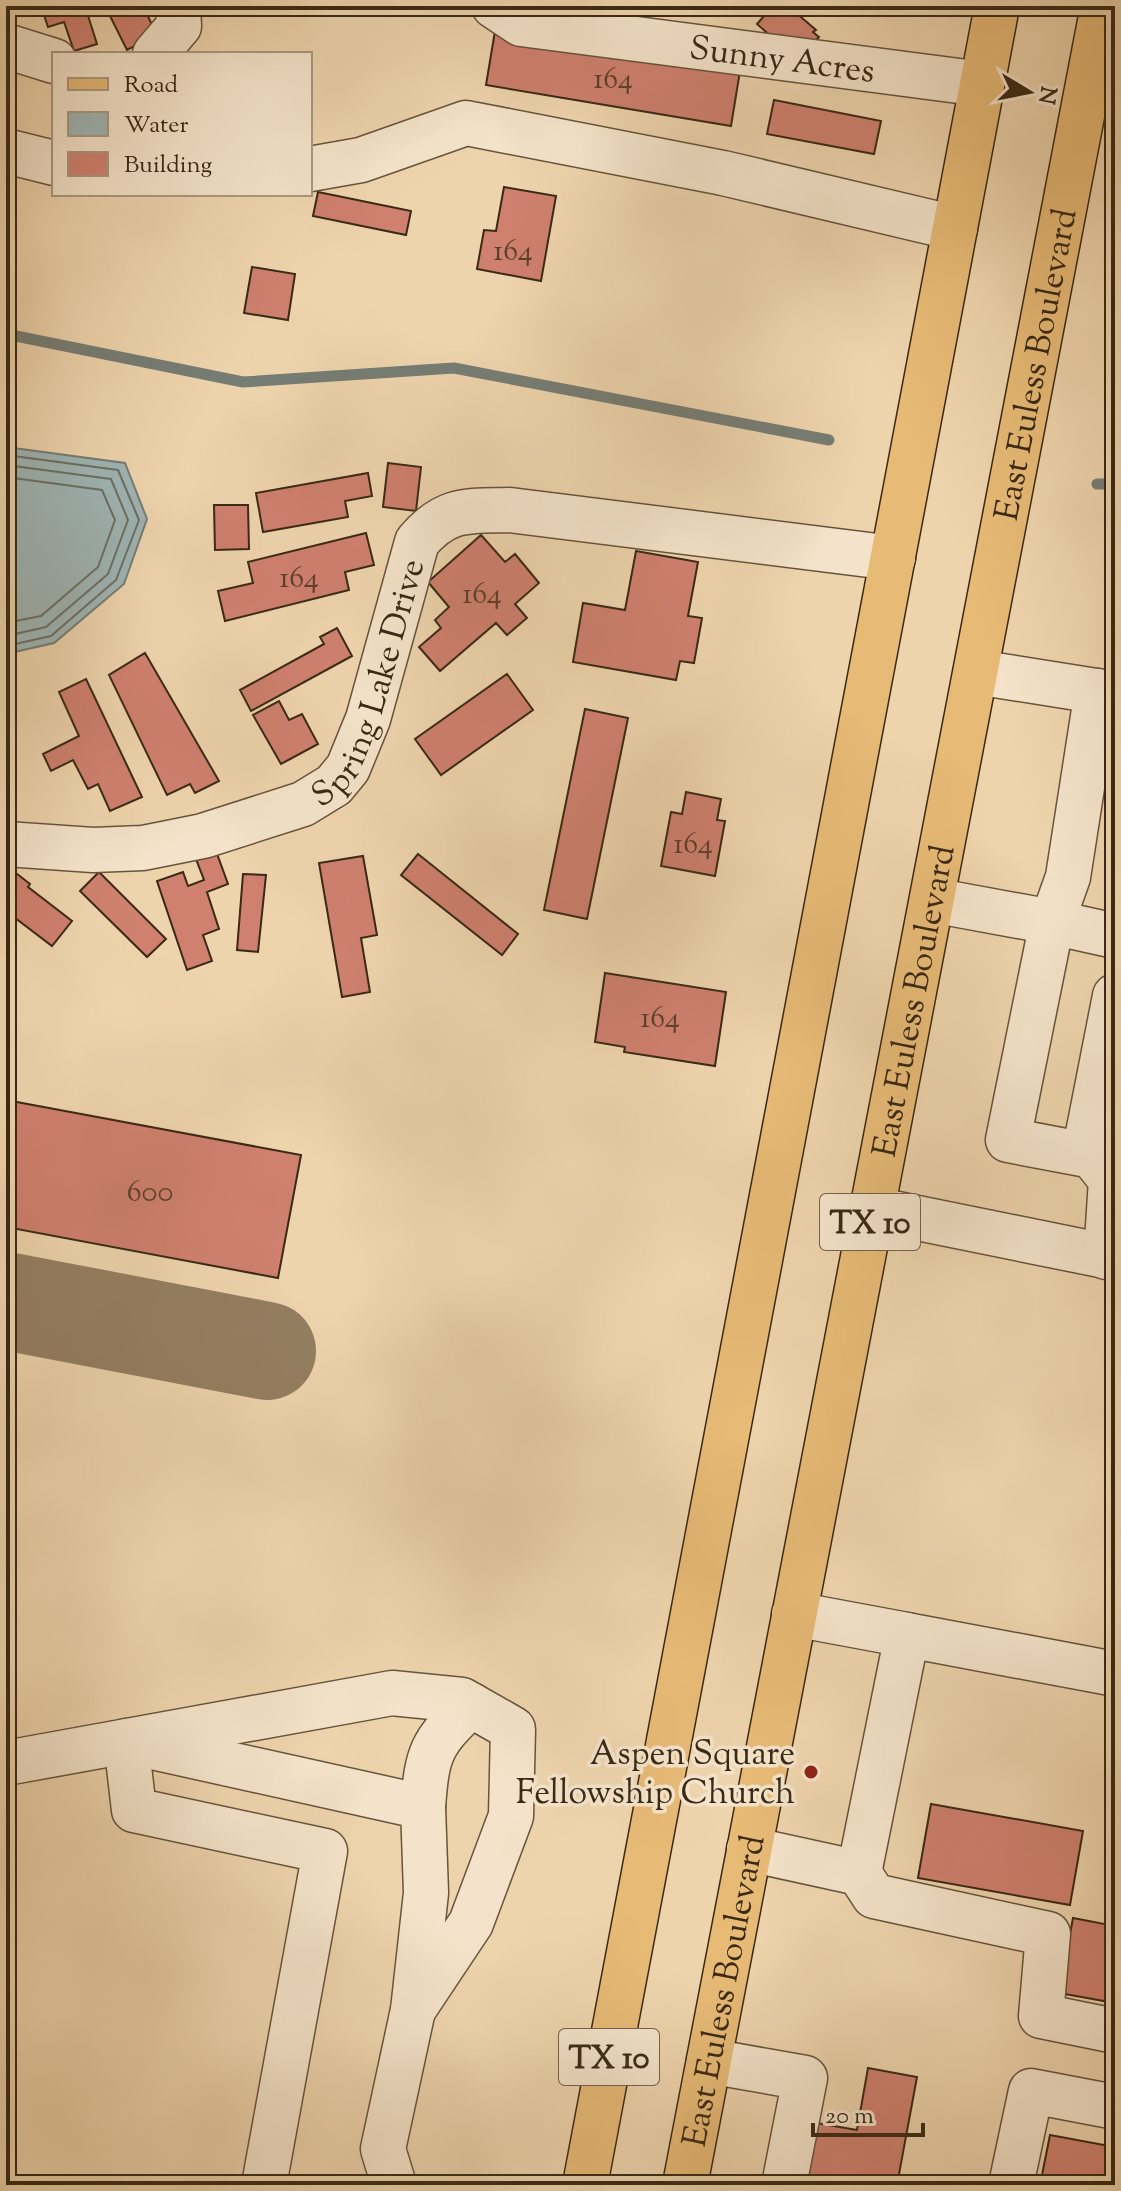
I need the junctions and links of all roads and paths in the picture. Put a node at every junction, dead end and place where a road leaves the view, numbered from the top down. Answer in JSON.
{"nodes":[{"id":1,"x":178,"y":6,"type":"edge"},
{"id":2,"x":494,"y":6,"type":"edge"},
{"id":3,"x":997,"y":6,"type":"edge"},
{"id":4,"x":1103,"y":6,"type":"edge"},
{"id":5,"x":6,"y":46,"type":"edge"},
{"id":6,"x":157,"y":52,"type":"edge"},
{"id":7,"x":52,"y":60,"type":"edge"},
{"id":8,"x":982,"y":84,"type":"junction"},
{"id":9,"x":6,"y":151,"type":"edge"},
{"id":10,"x":52,"y":162,"type":"edge"},
{"id":11,"x":312,"y":169,"type":"edge"},
{"id":12,"x":955,"y":228,"type":"junction"},
{"id":13,"x":893,"y":558,"type":"junction"},
{"id":14,"x":976,"y":672,"type":"junction"},
{"id":15,"x":1106,"y":692,"type":"edge"},
{"id":16,"x":6,"y":844,"type":"edge"},
{"id":17,"x":932,"y":900,"type":"junction"},
{"id":18,"x":1052,"y":922,"type":"junction"},
{"id":19,"x":1115,"y":936,"type":"edge"},
{"id":20,"x":1115,"y":996,"type":"edge"},
{"id":21,"x":1084,"y":1154,"type":"junction"},
{"id":22,"x":873,"y":1209,"type":"junction"},
{"id":23,"x":1110,"y":1258,"type":"edge"},
{"id":24,"x":794,"y":1614,"type":"junction"},
{"id":25,"x":907,"y":1635,"type":"junction"},
{"id":26,"x":1115,"y":1674,"type":"edge"},
{"id":27,"x":471,"y":1705,"type":"junction"},
{"id":28,"x":126,"y":1741,"type":"junction"},
{"id":29,"x":6,"y":1763,"type":"edge"},
{"id":30,"x":423,"y":1807,"type":"junction"},
{"id":31,"x":749,"y":1849,"type":"junction"},
{"id":32,"x":859,"y":1873,"type":"junction"},
{"id":33,"x":413,"y":2010,"type":"junction"},
{"id":34,"x":1115,"y":2031,"type":"edge"},
{"id":35,"x":709,"y":2061,"type":"junction"},
{"id":36,"x":1115,"y":2107,"type":"edge"},
{"id":37,"x":264,"y":2185,"type":"edge"},
{"id":38,"x":394,"y":2185,"type":"edge"},
{"id":39,"x":585,"y":2185,"type":"edge"},
{"id":40,"x":685,"y":2185,"type":"edge"},
{"id":41,"x":784,"y":2185,"type":"edge"},
{"id":42,"x":1011,"y":2185,"type":"edge"}],
"edges":[{"from":1,"to":6,"type":"street"},
{"from":2,"to":8,"type":"street","name":"Sunny Acres"},
{"from":3,"to":8,"type":"main road","number":"TX 10"},
{"from":4,"to":14,"type":"main road","name":"East Euless Boulevard","number":"TX 10"},
{"from":5,"to":7,"type":"street"},
{"from":8,"to":12,"type":"main road","number":"TX 10"},
{"from":9,"to":10,"type":"street"},
{"from":11,"to":12,"type":"street"},
{"from":12,"to":13,"type":"main road","number":"TX 10"},
{"from":13,"to":16,"type":"street","name":"Spring Lake Drive"},
{"from":13,"to":39,"type":"main road","number":"TX 10"},
{"from":14,"to":15,"type":"street"},
{"from":14,"to":17,"type":"main road","name":"East Euless Boulevard","number":"TX 10"},
{"from":15,"to":18,"type":"street"},
{"from":17,"to":18,"type":"street"},
{"from":17,"to":22,"type":"main road","name":"East Euless Boulevard","number":"TX 10"},
{"from":18,"to":19,"type":"street"},
{"from":18,"to":21,"type":"street"},
{"from":20,"to":21,"type":"street"},
{"from":21,"to":23,"type":"street"},
{"from":22,"to":23,"type":"street"},
{"from":22,"to":24,"type":"main road","name":"East Euless Boulevard","number":"TX 10"},
{"from":24,"to":25,"type":"street"},
{"from":24,"to":31,"type":"main road","name":"East Euless Boulevard","number":"TX 10"},
{"from":25,"to":26,"type":"street"},
{"from":25,"to":32,"type":"street"},
{"from":27,"to":28,"type":"street"},
{"from":27,"to":30,"type":"street"},
{"from":27,"to":33,"type":"street"},
{"from":28,"to":29,"type":"street"},
{"from":28,"to":30,"type":"street"},
{"from":28,"to":37,"type":"street"},
{"from":30,"to":33,"type":"street"},
{"from":31,"to":32,"type":"street"},
{"from":31,"to":35,"type":"main road","name":"East Euless Boulevard","number":"TX 10"},
{"from":32,"to":34,"type":"street"},
{"from":33,"to":38,"type":"street"},
{"from":35,"to":40,"type":"main road","name":"East Euless Boulevard","number":"TX 10"},
{"from":35,"to":41,"type":"street"},
{"from":36,"to":42,"type":"street"}]}
